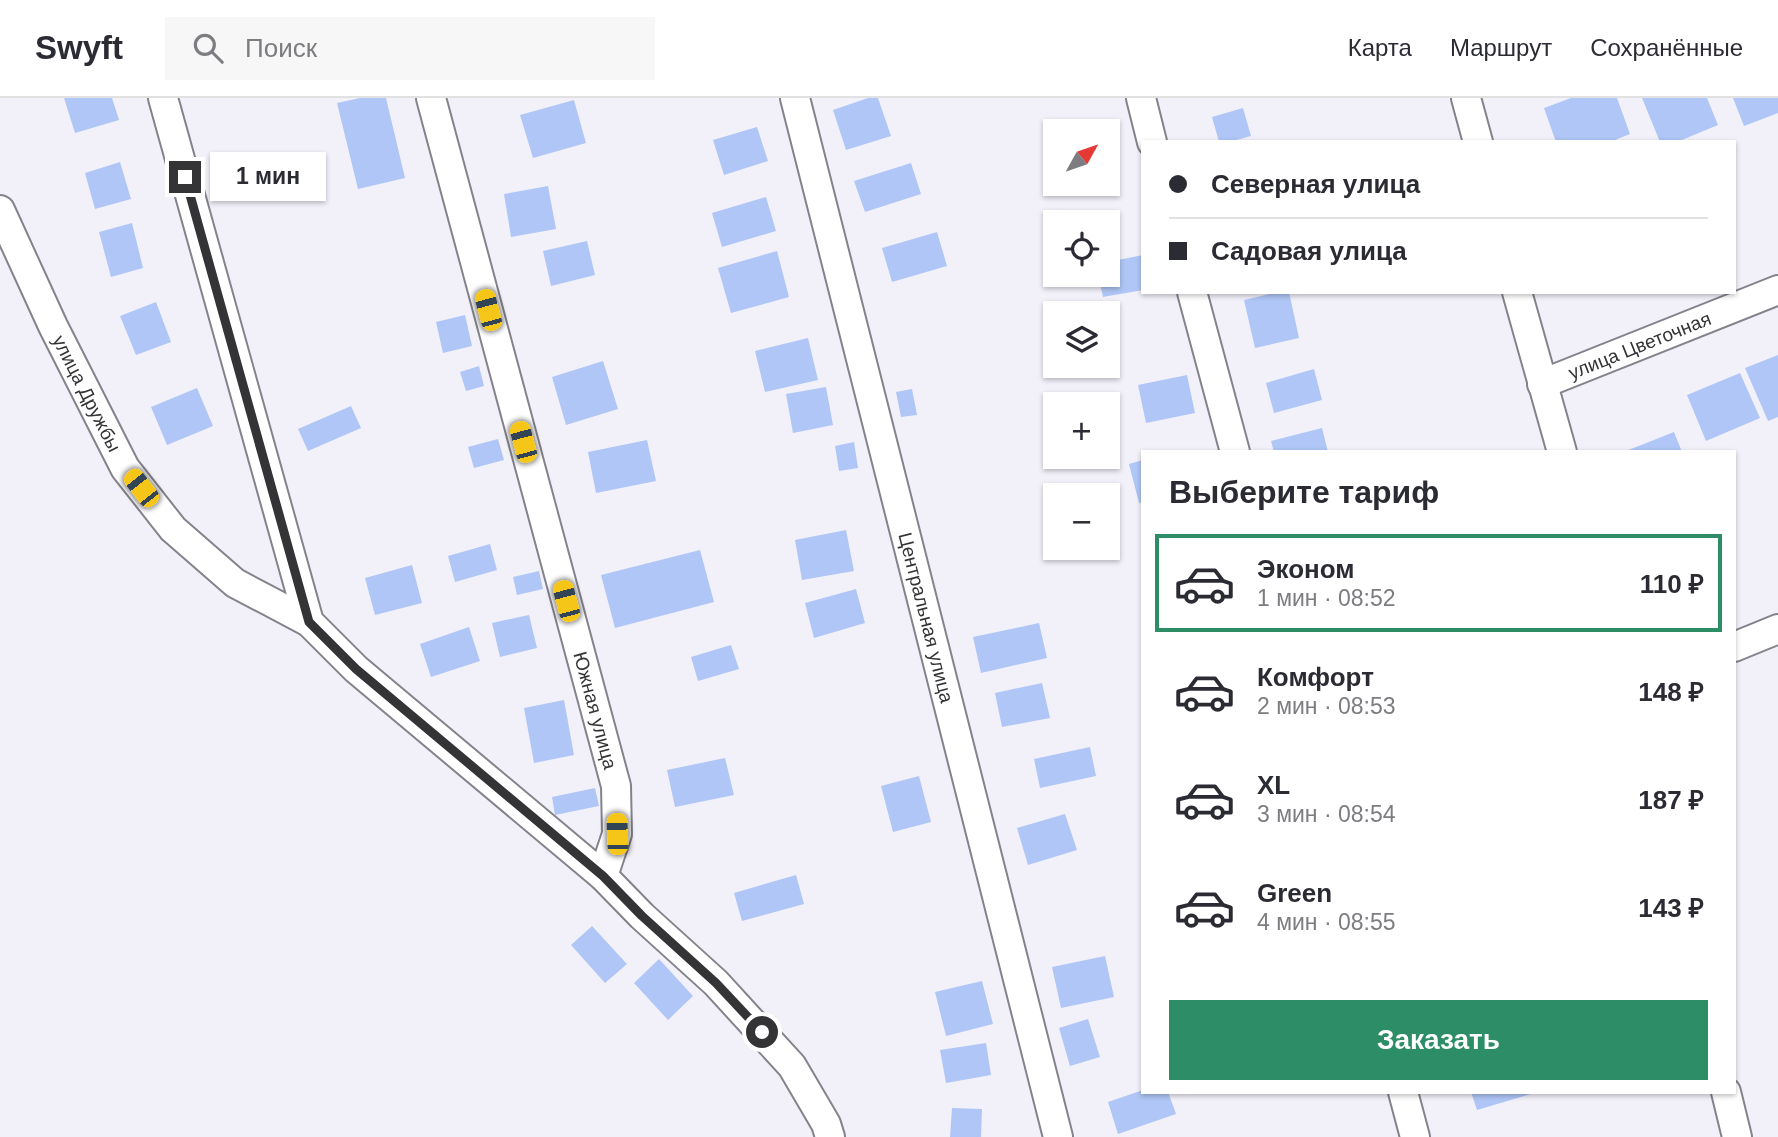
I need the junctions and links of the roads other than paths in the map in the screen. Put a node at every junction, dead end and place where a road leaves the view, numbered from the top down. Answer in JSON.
{"nodes":[{"id":1,"x":163,"y":98,"type":"edge"},
{"id":2,"x":430,"y":98,"type":"edge"},
{"id":3,"x":794,"y":98,"type":"edge"},
{"id":4,"x":1140,"y":98,"type":"edge"},
{"id":5,"x":1466,"y":98,"type":"edge"},
{"id":6,"x":1151,"y":140,"type":"edge"},
{"id":7,"x":1477,"y":140,"type":"edge"},
{"id":8,"x":0,"y":210,"type":"edge"},
{"id":9,"x":1778,"y":290,"type":"edge"},
{"id":10,"x":1193,"y":294,"type":"edge"},
{"id":11,"x":1518,"y":294,"type":"edge"},
{"id":12,"x":1542,"y":384,"type":"junction"},
{"id":13,"x":1233,"y":450,"type":"edge"},
{"id":14,"x":1561,"y":450,"type":"edge"},
{"id":15,"x":309,"y":622,"type":"junction"},
{"id":16,"x":1778,"y":629,"type":"edge"},
{"id":17,"x":1736,"y":646,"type":"edge"},
{"id":18,"x":603,"y":876,"type":"junction"},
{"id":19,"x":1404,"y":1094,"type":"edge"},
{"id":20,"x":1726,"y":1094,"type":"edge"},
{"id":21,"x":830,"y":1137,"type":"edge"},
{"id":22,"x":1058,"y":1137,"type":"edge"},
{"id":23,"x":1415,"y":1137,"type":"edge"},
{"id":24,"x":1737,"y":1137,"type":"edge"}],
"edges":[{"from":1,"to":15,"type":"street"},
{"from":2,"to":18,"type":"street","name":"Южная улица"},
{"from":3,"to":22,"type":"street","name":"Центральная улица"},
{"from":4,"to":6,"type":"street"},
{"from":5,"to":7,"type":"street"},
{"from":8,"to":15,"type":"street","name":"улица Дружбы"},
{"from":9,"to":12,"type":"street","name":"улица Цветочная"},
{"from":10,"to":13,"type":"street"},
{"from":11,"to":12,"type":"street"},
{"from":12,"to":14,"type":"street"},
{"from":15,"to":18,"type":"street"},
{"from":16,"to":17,"type":"street"},
{"from":18,"to":21,"type":"street"},
{"from":19,"to":23,"type":"street"},
{"from":20,"to":24,"type":"street"}]}
